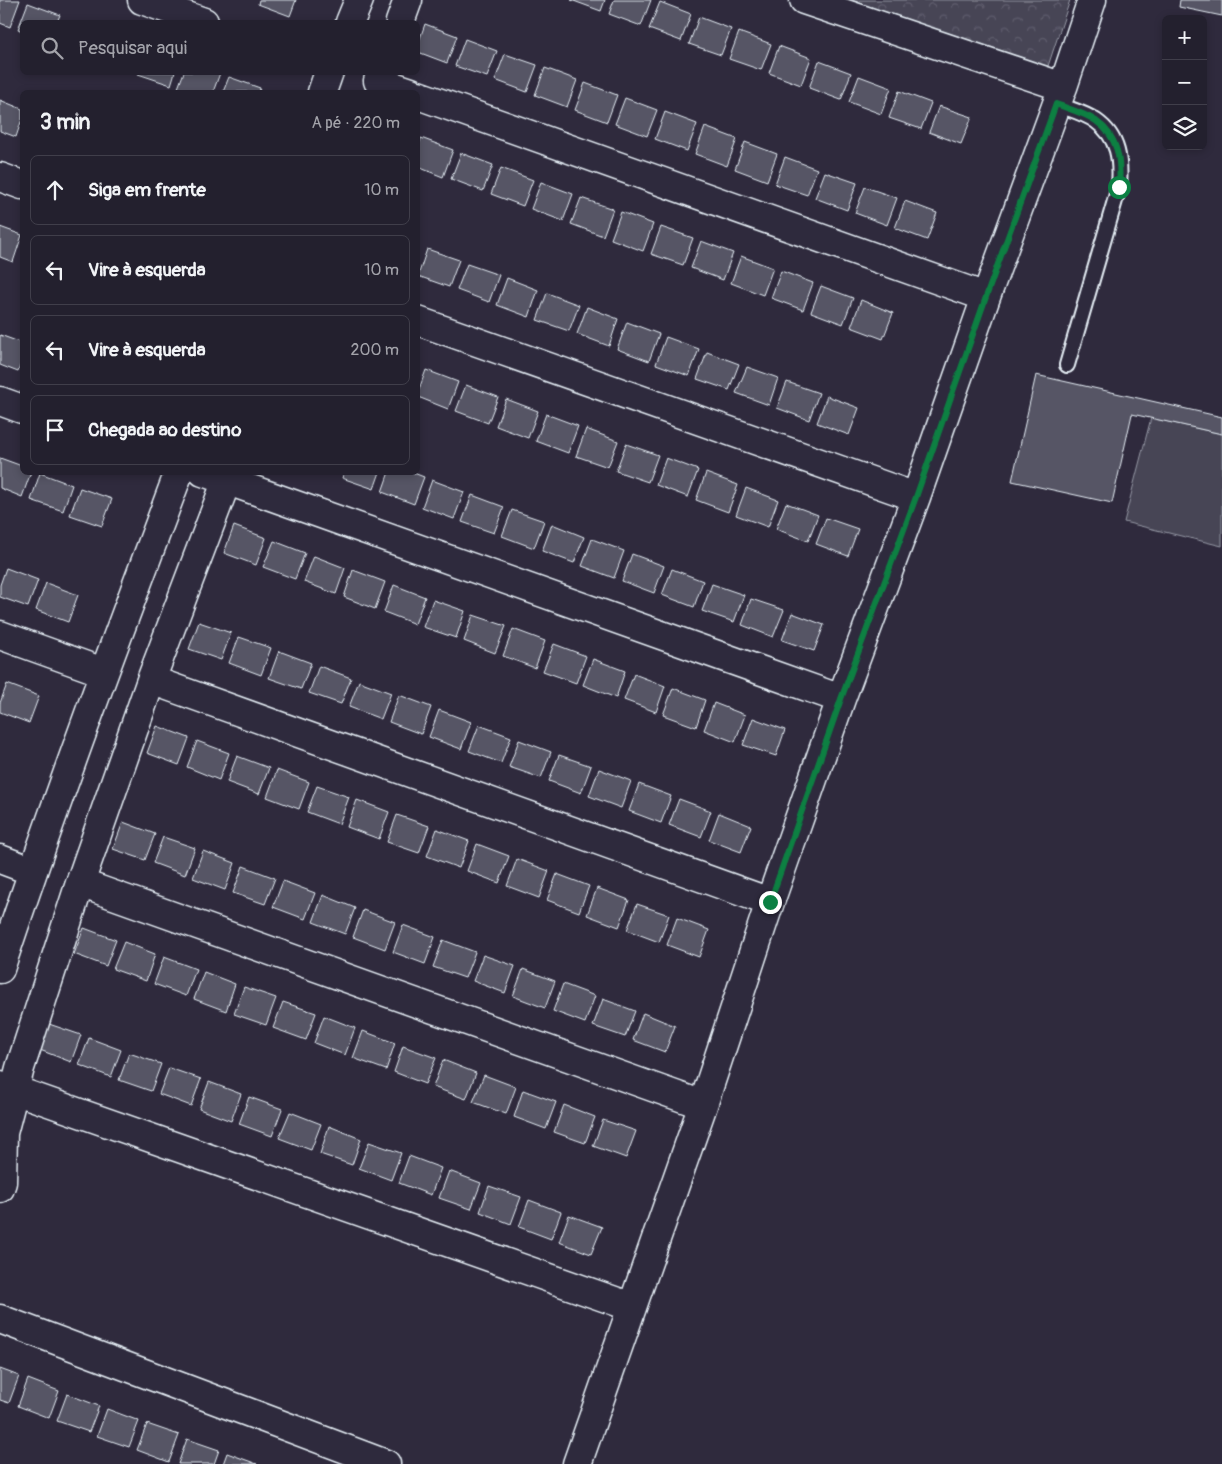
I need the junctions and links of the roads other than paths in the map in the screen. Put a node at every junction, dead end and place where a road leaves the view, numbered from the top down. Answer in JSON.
{"nodes":[{"id":1,"x":142,"y":0,"type":"edge"},
{"id":2,"x":359,"y":0,"type":"edge"},
{"id":3,"x":408,"y":0,"type":"edge"},
{"id":4,"x":804,"y":0,"type":"edge"},
{"id":5,"x":1092,"y":0,"type":"edge"},
{"id":6,"x":198,"y":20,"type":"edge"},
{"id":7,"x":351,"y":20,"type":"edge"},
{"id":8,"x":401,"y":20,"type":"edge"},
{"id":9,"x":328,"y":75,"type":"edge"},
{"id":10,"x":378,"y":82,"type":"edge"},
{"id":11,"x":323,"y":90,"type":"edge"},
{"id":12,"x":404,"y":90,"type":"edge"},
{"id":13,"x":420,"y":96,"type":"edge"},
{"id":14,"x":1059,"y":96,"type":"junction"},
{"id":15,"x":0,"y":177,"type":"edge"},
{"id":16,"x":20,"y":184,"type":"edge"},
{"id":17,"x":986,"y":297,"type":"junction"},
{"id":18,"x":420,"y":322,"type":"edge"},
{"id":19,"x":1067,"y":365,"type":"dead end"},
{"id":20,"x":0,"y":401,"type":"edge"},
{"id":21,"x":20,"y":408,"type":"edge"},
{"id":22,"x":178,"y":475,"type":"edge"},
{"id":23,"x":220,"y":475,"type":"edge"},
{"id":24,"x":916,"y":497,"type":"junction"},
{"id":25,"x":0,"y":635,"type":"edge"},
{"id":26,"x":103,"y":672,"type":"junction"},
{"id":27,"x":151,"y":680,"type":"junction"},
{"id":28,"x":841,"y":699,"type":"junction"},
{"id":29,"x":0,"y":859,"type":"edge"},
{"id":30,"x":32,"y":871,"type":"junction"},
{"id":31,"x":80,"y":883,"type":"junction"},
{"id":32,"x":770,"y":902,"type":"junction"},
{"id":33,"x":0,"y":969,"type":"edge"},
{"id":34,"x":7,"y":1088,"type":"edge"},
{"id":35,"x":703,"y":1106,"type":"junction"},
{"id":36,"x":2,"y":1132,"type":"edge"},
{"id":37,"x":0,"y":1188,"type":"edge"},
{"id":38,"x":632,"y":1307,"type":"junction"},
{"id":39,"x":0,"y":1319,"type":"edge"},
{"id":40,"x":386,"y":1464,"type":"edge"},
{"id":41,"x":576,"y":1464,"type":"edge"}],
"edges":[{"from":1,"to":6,"type":"street"},
{"from":2,"to":7,"type":"street"},
{"from":3,"to":8,"type":"street"},
{"from":4,"to":14,"type":"street"},
{"from":5,"to":14,"type":"street"},
{"from":9,"to":11,"type":"street"},
{"from":10,"to":12,"type":"street"},
{"from":13,"to":17,"type":"street"},
{"from":14,"to":17,"type":"street"},
{"from":14,"to":19,"type":"lane"},
{"from":15,"to":16,"type":"street"},
{"from":17,"to":24,"type":"street"},
{"from":18,"to":24,"type":"street"},
{"from":20,"to":21,"type":"street"},
{"from":22,"to":26,"type":"street"},
{"from":23,"to":27,"type":"street"},
{"from":23,"to":28,"type":"street"},
{"from":24,"to":28,"type":"street"},
{"from":25,"to":26,"type":"street"},
{"from":26,"to":30,"type":"street"},
{"from":27,"to":31,"type":"street"},
{"from":27,"to":32,"type":"street"},
{"from":28,"to":32,"type":"street"},
{"from":29,"to":30,"type":"street"},
{"from":30,"to":33,"type":"street"},
{"from":31,"to":34,"type":"street"},
{"from":31,"to":35,"type":"street"},
{"from":32,"to":35,"type":"street"},
{"from":34,"to":36,"type":"street"},
{"from":34,"to":38,"type":"street"},
{"from":35,"to":38,"type":"street"},
{"from":36,"to":37,"type":"street"},
{"from":38,"to":41,"type":"street"},
{"from":39,"to":40,"type":"street"}]}
